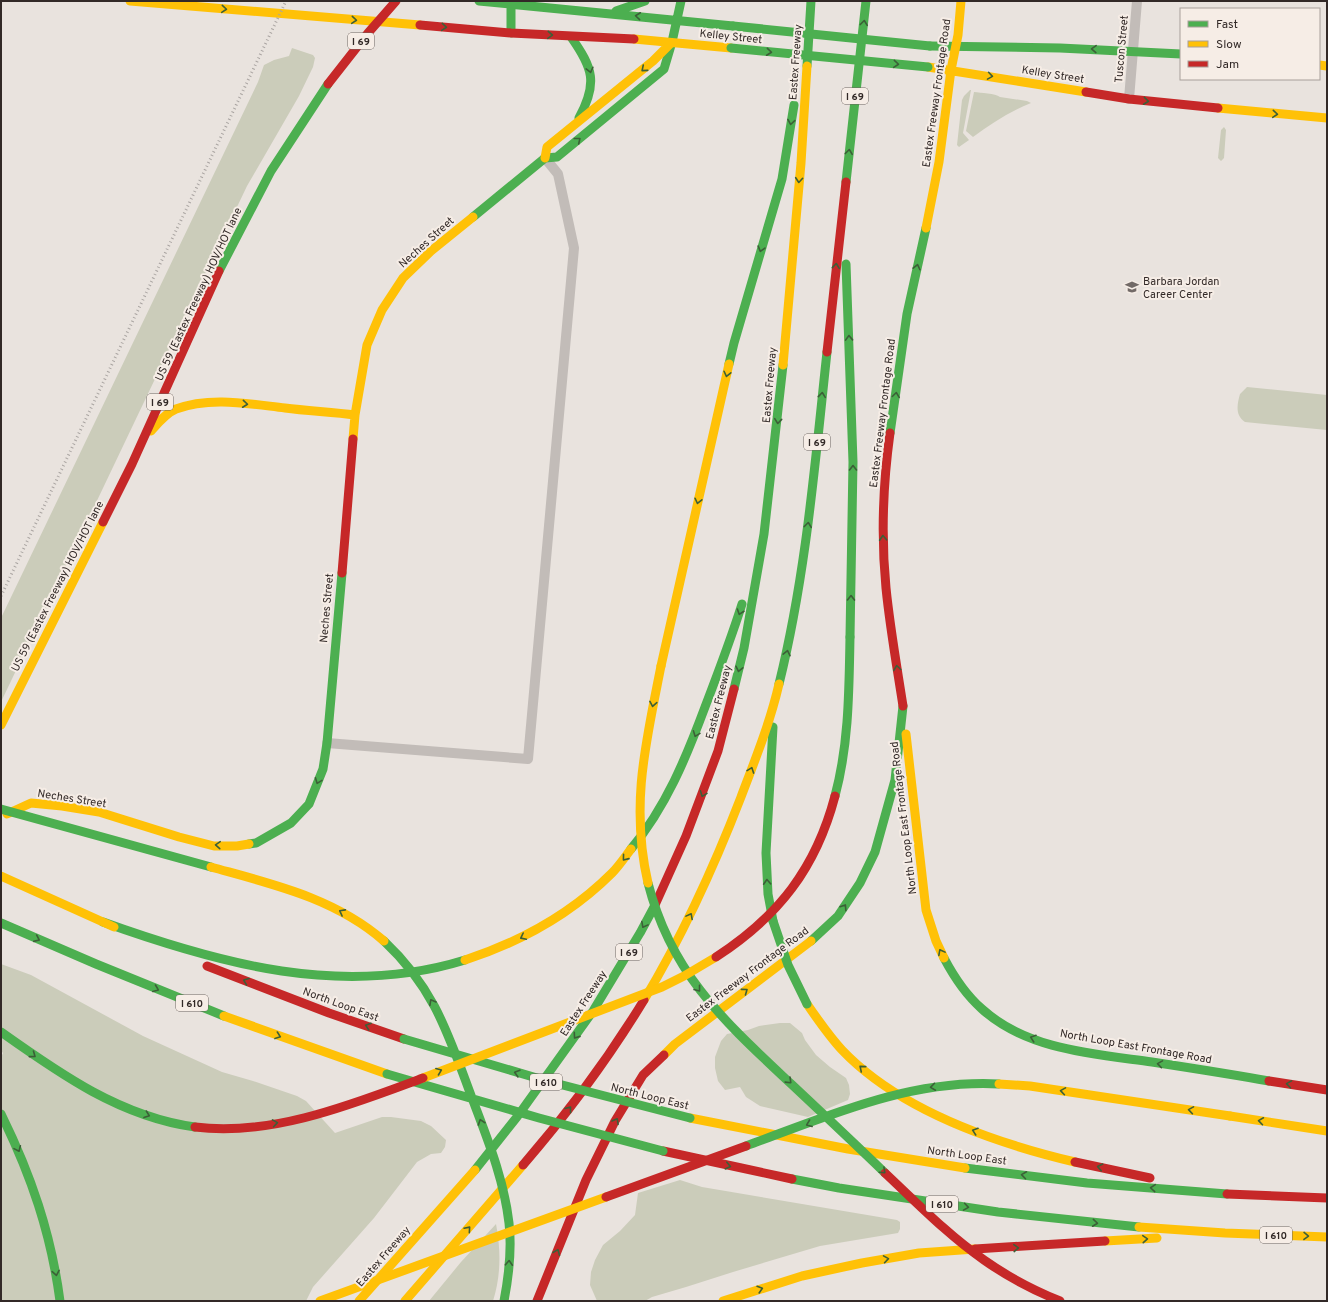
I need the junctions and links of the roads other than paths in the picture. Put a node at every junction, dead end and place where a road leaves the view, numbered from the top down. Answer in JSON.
{"nodes":[{"id":1,"x":130,"y":1,"type":"edge"},
{"id":2,"x":396,"y":1,"type":"edge"},
{"id":3,"x":479,"y":1,"type":"edge"},
{"id":4,"x":645,"y":1,"type":"edge"},
{"id":5,"x":681,"y":1,"type":"edge"},
{"id":6,"x":811,"y":1,"type":"edge"},
{"id":7,"x":866,"y":1,"type":"edge"},
{"id":8,"x":961,"y":1,"type":"edge"},
{"id":9,"x":1137,"y":1,"type":"edge"},
{"id":10,"x":511,"y":3,"type":"edge"},
{"id":11,"x":610,"y":13,"type":"junction"},
{"id":12,"x":677,"y":20,"type":"junction"},
{"id":13,"x":511,"y":33,"type":"junction"},
{"id":14,"x":571,"y":37,"type":"junction"},
{"id":15,"x":672,"y":42,"type":"junction"},
{"id":16,"x":956,"y":45,"type":"junction"},
{"id":17,"x":1133,"y":50,"type":"junction"},
{"id":18,"x":1180,"y":54,"type":"edge"},
{"id":19,"x":951,"y":70,"type":"junction"},
{"id":20,"x":1129,"y":99,"type":"junction"},
{"id":21,"x":1327,"y":118,"type":"edge"},
{"id":22,"x":577,"y":122,"type":"junction"},
{"id":23,"x":545,"y":158,"type":"junction"},
{"id":24,"x":844,"y":191,"type":"junction"},
{"id":25,"x":355,"y":415,"type":"junction"},
{"id":26,"x":143,"y":439,"type":"junction"},
{"id":27,"x":764,"y":534,"type":"junction"},
{"id":28,"x":777,"y":691,"type":"junction"},
{"id":29,"x":903,"y":706,"type":"junction"},
{"id":30,"x":1,"y":725,"type":"edge"},
{"id":31,"x":327,"y":743,"type":"junction"},
{"id":32,"x":1,"y":810,"type":"edge"},
{"id":33,"x":1,"y":817,"type":"edge"},
{"id":34,"x":1,"y":876,"type":"edge"},
{"id":35,"x":103,"y":922,"type":"junction"},
{"id":36,"x":1,"y":923,"type":"edge"},
{"id":37,"x":1,"y":1032,"type":"edge"},
{"id":38,"x":1327,"y":1090,"type":"edge"},
{"id":39,"x":1,"y":1114,"type":"edge"},
{"id":40,"x":1327,"y":1131,"type":"edge"},
{"id":41,"x":1248,"y":1196,"type":"junction"},
{"id":42,"x":1327,"y":1198,"type":"edge"},
{"id":43,"x":1225,"y":1233,"type":"junction"},
{"id":44,"x":1327,"y":1237,"type":"edge"},
{"id":45,"x":60,"y":1301,"type":"edge"},
{"id":46,"x":320,"y":1301,"type":"edge"},
{"id":47,"x":359,"y":1301,"type":"edge"},
{"id":48,"x":405,"y":1301,"type":"edge"},
{"id":49,"x":504,"y":1301,"type":"edge"},
{"id":50,"x":537,"y":1301,"type":"edge"},
{"id":51,"x":723,"y":1301,"type":"edge"},
{"id":52,"x":1060,"y":1301,"type":"edge"}],
"edges":[{"from":1,"to":13,"type":"main road","name":"Kelley Street","one_way":true},
{"from":2,"to":26,"type":"main road","name":"US 59 (Eastex Freeway) HOV/HOT lane","number":"I 69","bridge":true},
{"from":3,"to":10,"type":"main road","name":"Kelley Street"},
{"from":4,"to":11,"type":"main road"},
{"from":5,"to":12,"type":"main road"},
{"from":6,"to":27,"type":"main road","name":"Eastex Freeway","number":"I 69","one_way":true},
{"from":6,"to":52,"type":"main road","one_way":true,"bridge":true},
{"from":24,"to":7,"type":"main road","number":"I 69","one_way":true},
{"from":8,"to":16,"type":"main road","name":"Eastex Freeway Frontage Road"},
{"from":9,"to":17,"type":"street","name":"Tuscon Street"},
{"from":10,"to":11,"type":"main road","name":"Kelley Street"},
{"from":10,"to":13,"type":"main road"},
{"from":12,"to":11,"type":"main road","name":"Kelley Street","one_way":true},
{"from":12,"to":15,"type":"main road"},
{"from":12,"to":16,"type":"main road","name":"Kelley Street","bridge":true},
{"from":13,"to":14,"type":"main road","name":"Kelley Street","one_way":true},
{"from":14,"to":15,"type":"main road","name":"Kelley Street"},
{"from":14,"to":22,"type":"main road","one_way":true},
{"from":15,"to":19,"type":"main road","name":"Kelley Street","one_way":true,"bridge":true},
{"from":15,"to":22,"type":"main road","name":"Neches Street","one_way":true},
{"from":23,"to":15,"type":"main road","name":"Neches Street","one_way":true},
{"from":17,"to":16,"type":"main road","name":"Kelley Street","one_way":true},
{"from":16,"to":19,"type":"main road","name":"Eastex Freeway Frontage Road"},
{"from":17,"to":18,"type":"main road","name":"Kelley Street"},
{"from":17,"to":20,"type":"street","name":"Tuscon Street"},
{"from":19,"to":20,"type":"main road","name":"Kelley Street","one_way":true},
{"from":29,"to":19,"type":"main road","name":"Eastex Freeway Frontage Road","one_way":true},
{"from":20,"to":21,"type":"main road","name":"Kelley Street","one_way":true},
{"from":22,"to":23,"type":"main road","name":"Neches Street"},
{"from":23,"to":25,"type":"main road","name":"Neches Street"},
{"from":23,"to":31,"type":"street"},
{"from":28,"to":24,"type":"main road","number":"I 69","one_way":true},
{"from":37,"to":24,"type":"main road","one_way":true,"bridge":true},
{"from":26,"to":25,"type":"main road","one_way":true},
{"from":25,"to":31,"type":"main road","name":"Neches Street"},
{"from":26,"to":30,"type":"main road","name":"US 59 (Eastex Freeway) HOV/HOT lane","number":"I 69"},
{"from":27,"to":35,"type":"main road","one_way":true},
{"from":27,"to":47,"type":"main road","name":"Eastex Freeway","number":"I 69","one_way":true},
{"from":41,"to":28,"type":"main road","one_way":true,"bridge":true},
{"from":48,"to":28,"type":"main road","number":"I 69","one_way":true},
{"from":38,"to":29,"type":"main road","name":"North Loop East Frontage Road","one_way":true},
{"from":50,"to":29,"type":"main road","name":"Eastex Freeway Frontage Road","one_way":true},
{"from":31,"to":33,"type":"main road","name":"Neches Street","one_way":true},
{"from":49,"to":32,"type":"main road","one_way":true,"bridge":true},
{"from":34,"to":35,"type":"main road","name":"North Loop East","number":"I 610"},
{"from":41,"to":35,"type":"main road","name":"North Loop East","number":"I 610","one_way":true,"bridge":true},
{"from":36,"to":43,"type":"main road","number":"I 610","one_way":true,"bridge":true},
{"from":39,"to":45,"type":"main road","one_way":true},
{"from":40,"to":46,"type":"main road","one_way":true,"bridge":true},
{"from":41,"to":42,"type":"main road","name":"North Loop East","number":"I 610"},
{"from":43,"to":44,"type":"main road","number":"I 610","one_way":true},
{"from":51,"to":43,"type":"main road","one_way":true}]}
